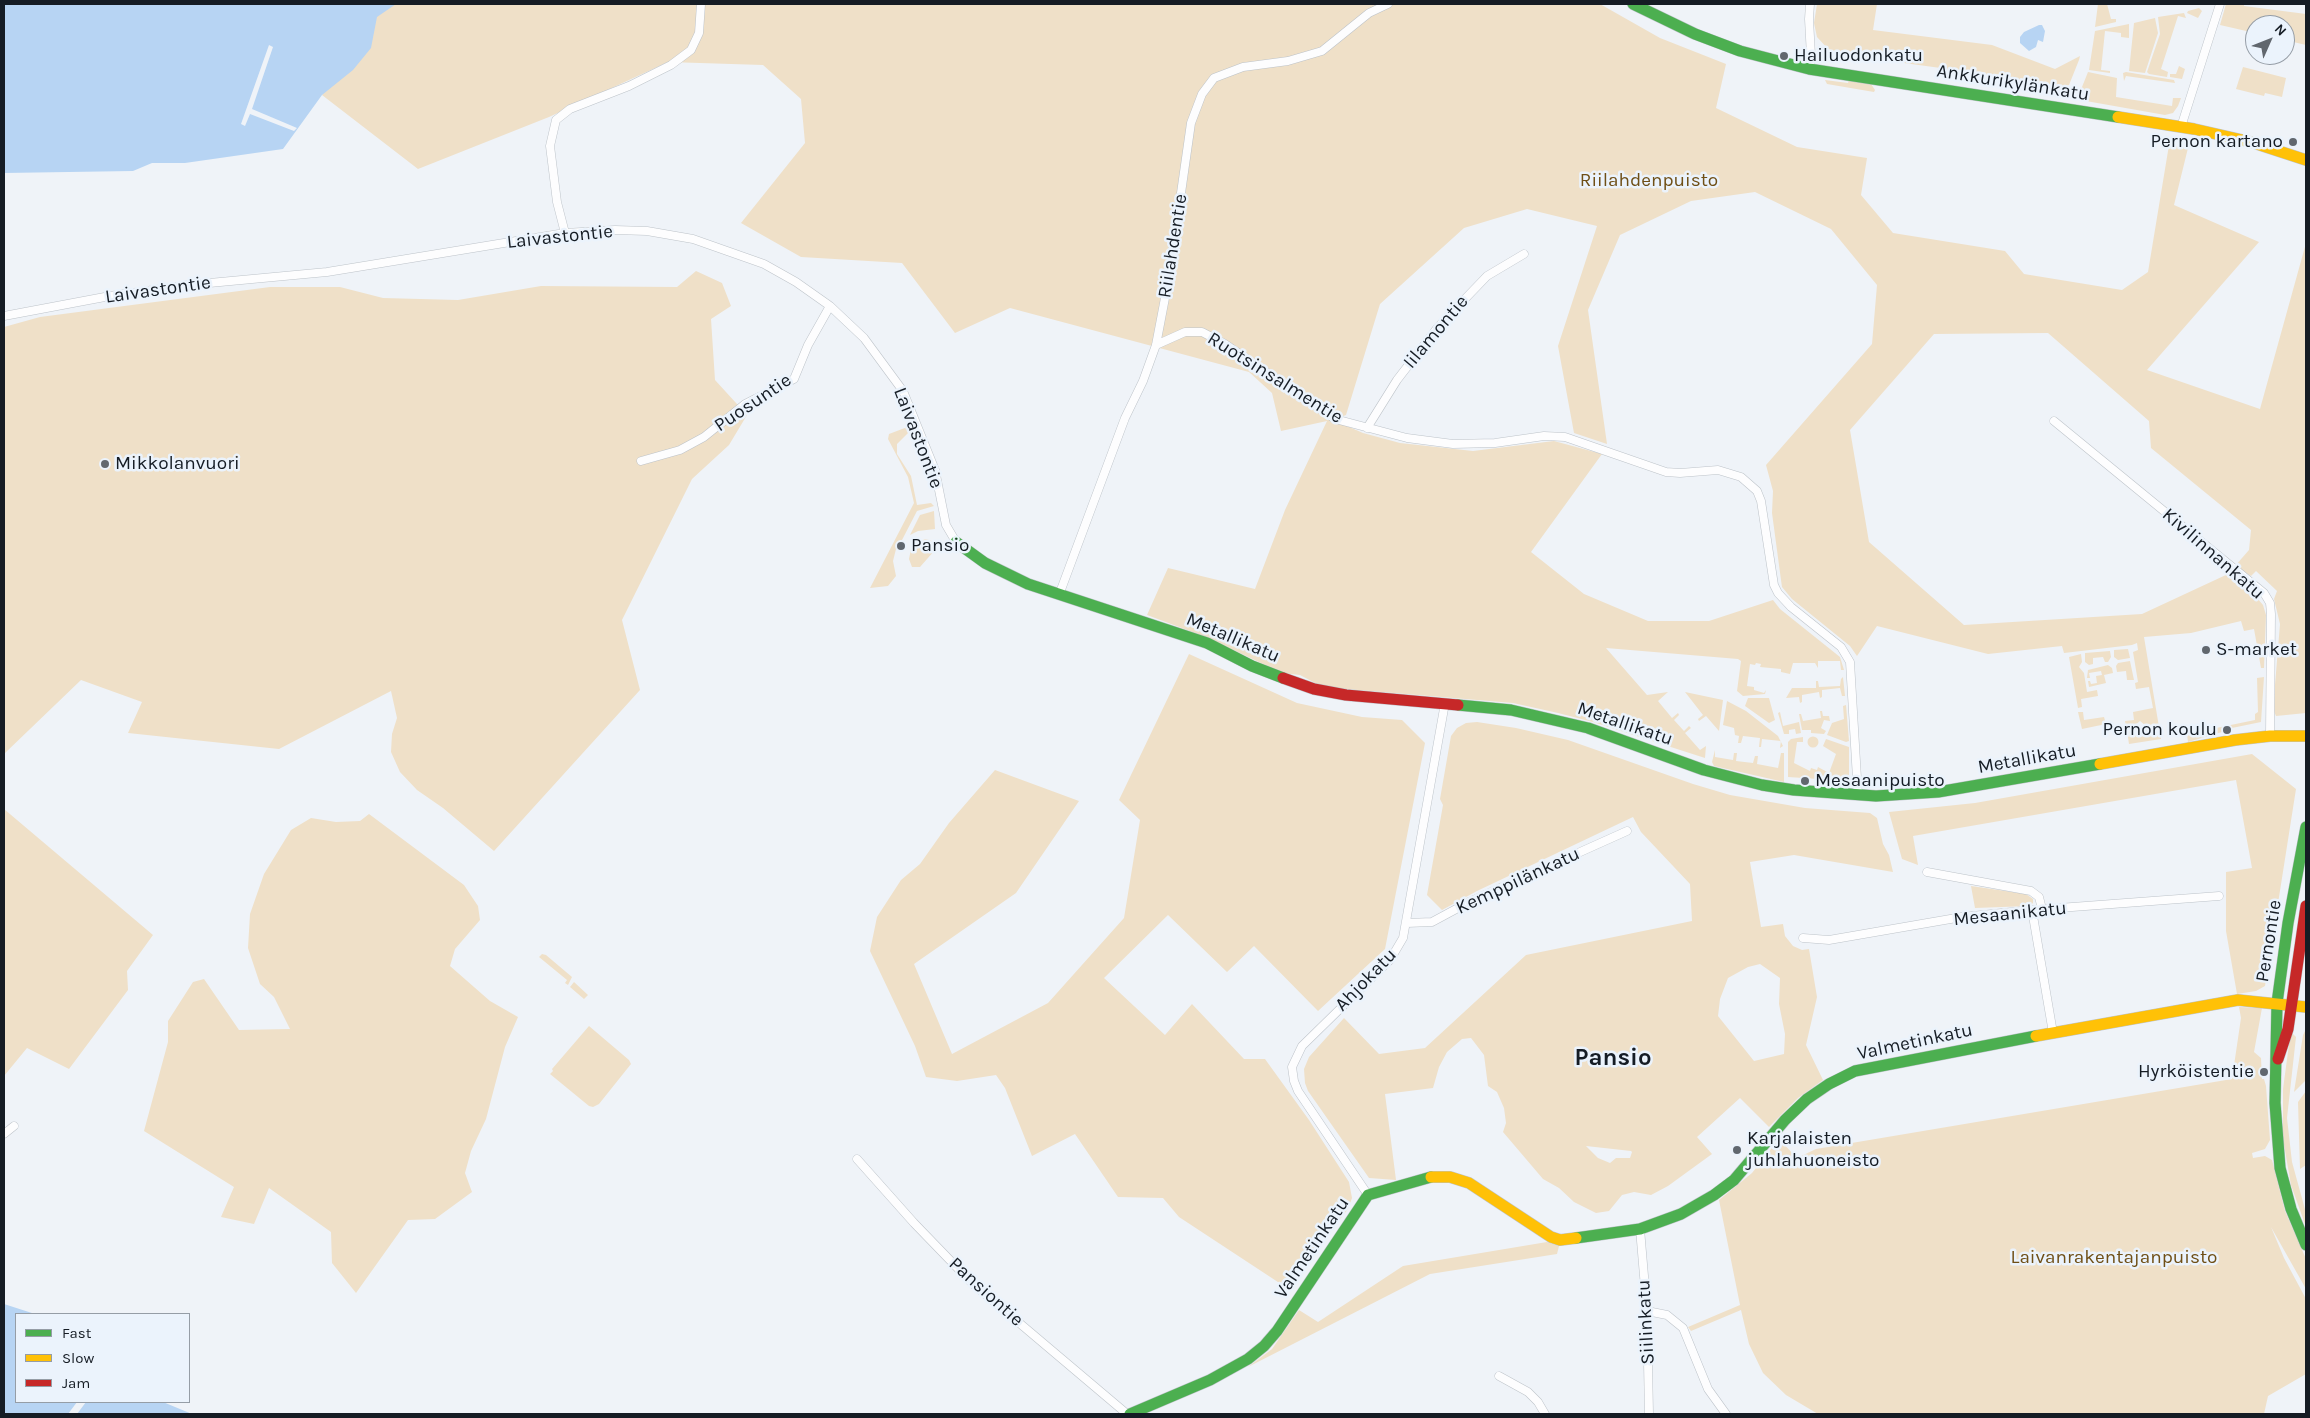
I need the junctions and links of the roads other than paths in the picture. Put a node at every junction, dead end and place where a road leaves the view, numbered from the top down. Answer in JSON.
{"nodes":[{"id":1,"x":701,"y":4,"type":"edge"},
{"id":2,"x":1388,"y":4,"type":"edge"},
{"id":3,"x":1634,"y":4,"type":"edge"},
{"id":4,"x":1810,"y":4,"type":"edge"},
{"id":5,"x":2220,"y":4,"type":"edge"},
{"id":6,"x":1809,"y":69,"type":"junction"},
{"id":7,"x":2181,"y":127,"type":"junction"},
{"id":8,"x":2306,"y":160,"type":"edge"},
{"id":9,"x":565,"y":233,"type":"junction"},
{"id":10,"x":1524,"y":254,"type":"dead end"},
{"id":11,"x":830,"y":306,"type":"junction"},
{"id":12,"x":4,"y":316,"type":"edge"},
{"id":13,"x":1156,"y":346,"type":"junction"},
{"id":14,"x":2054,"y":422,"type":"dead end"},
{"id":15,"x":1367,"y":428,"type":"junction"},
{"id":16,"x":641,"y":461,"type":"dead end"},
{"id":17,"x":956,"y":542,"type":"joint"},
{"id":18,"x":1059,"y":595,"type":"junction"},
{"id":19,"x":1444,"y":703,"type":"junction"},
{"id":20,"x":2270,"y":736,"type":"junction"},
{"id":21,"x":2306,"y":736,"type":"edge"},
{"id":22,"x":1858,"y":795,"type":"junction"},
{"id":23,"x":2306,"y":827,"type":"edge"},
{"id":24,"x":1627,"y":831,"type":"dead end"},
{"id":25,"x":1927,"y":872,"type":"dead end"},
{"id":26,"x":2219,"y":896,"type":"dead end"},
{"id":27,"x":2306,"y":906,"type":"edge"},
{"id":28,"x":2032,"y":910,"type":"junction"},
{"id":29,"x":2042,"y":910,"type":"junction"},
{"id":30,"x":1407,"y":923,"type":"junction"},
{"id":31,"x":1803,"y":938,"type":"dead end"},
{"id":32,"x":2277,"y":1003,"type":"junction"},
{"id":33,"x":2291,"y":1004,"type":"junction"},
{"id":34,"x":2306,"y":1007,"type":"edge"},
{"id":35,"x":2054,"y":1033,"type":"junction"},
{"id":36,"x":2277,"y":1062,"type":"junction"},
{"id":37,"x":14,"y":1126,"type":"dead end"},
{"id":38,"x":4,"y":1134,"type":"edge"},
{"id":39,"x":857,"y":1159,"type":"dead end"},
{"id":40,"x":1368,"y":1195,"type":"junction"},
{"id":41,"x":1640,"y":1230,"type":"junction"},
{"id":42,"x":2306,"y":1245,"type":"edge"},
{"id":43,"x":1647,"y":1311,"type":"junction"},
{"id":44,"x":1499,"y":1376,"type":"dead end"},
{"id":45,"x":1129,"y":1414,"type":"edge"},
{"id":46,"x":1545,"y":1414,"type":"edge"},
{"id":47,"x":1649,"y":1414,"type":"edge"},
{"id":48,"x":1726,"y":1414,"type":"edge"}],
"edges":[{"from":1,"to":9,"type":"street"},
{"from":2,"to":13,"type":"street","name":"Riilahdentie"},
{"from":3,"to":6,"type":"street","name":"Ankkurikylänkatu"},
{"from":4,"to":6,"type":"street"},
{"from":5,"to":7,"type":"street"},
{"from":6,"to":7,"type":"street","name":"Ankkurikylänkatu"},
{"from":7,"to":8,"type":"street","name":"Ankkurikylänkatu"},
{"from":9,"to":11,"type":"street","name":"Laivastontie"},
{"from":9,"to":12,"type":"street","name":"Laivastontie"},
{"from":10,"to":15,"type":"street","name":"Iilamontie"},
{"from":11,"to":16,"type":"street","name":"Puosuntie"},
{"from":11,"to":17,"type":"street","name":"Laivastontie"},
{"from":13,"to":15,"type":"street","name":"Ruotsinsalmentie"},
{"from":13,"to":18,"type":"street","name":"Riilahdentie"},
{"from":14,"to":20,"type":"street","name":"Kivilinnankatu"},
{"from":15,"to":22,"type":"street","name":"Ruotsinsalmentie"},
{"from":17,"to":18,"type":"street","name":"Metallikatu"},
{"from":18,"to":19,"type":"street","name":"Metallikatu"},
{"from":19,"to":22,"type":"street","name":"Metallikatu"},
{"from":19,"to":30,"type":"street","name":"Ahjokatu"},
{"from":20,"to":21,"type":"street","name":"Metallikatu"},
{"from":20,"to":22,"type":"street","name":"Metallikatu"},
{"from":23,"to":32,"type":"street","name":"Pernontie"},
{"from":24,"to":30,"type":"street","name":"Kemppilänkatu"},
{"from":25,"to":29,"type":"street"},
{"from":26,"to":29,"type":"street","name":"Mesaanikatu"},
{"from":27,"to":33,"type":"street","name":"Pernontie"},
{"from":28,"to":29,"type":"street","name":"Mesaanikatu"},
{"from":28,"to":31,"type":"street","name":"Mesaanikatu"},
{"from":28,"to":35,"type":"street"},
{"from":30,"to":40,"type":"street","name":"Ahjokatu"},
{"from":32,"to":33,"type":"street"},
{"from":32,"to":35,"type":"street","name":"Valmetinkatu"},
{"from":32,"to":36,"type":"street","name":"Pernontie"},
{"from":33,"to":34,"type":"street"},
{"from":33,"to":36,"type":"street","name":"Pernontie"},
{"from":35,"to":41,"type":"street","name":"Valmetinkatu"},
{"from":36,"to":42,"type":"street","name":"Pernontie"},
{"from":37,"to":38,"type":"street"},
{"from":39,"to":45,"type":"street","name":"Pansiontie"},
{"from":40,"to":41,"type":"street","name":"Valmetinkatu"},
{"from":40,"to":45,"type":"street","name":"Valmetinkatu"},
{"from":41,"to":43,"type":"street","name":"Siilinkatu"},
{"from":43,"to":47,"type":"street","name":"Siilinkatu"},
{"from":43,"to":48,"type":"street"},
{"from":44,"to":46,"type":"street"}]}
